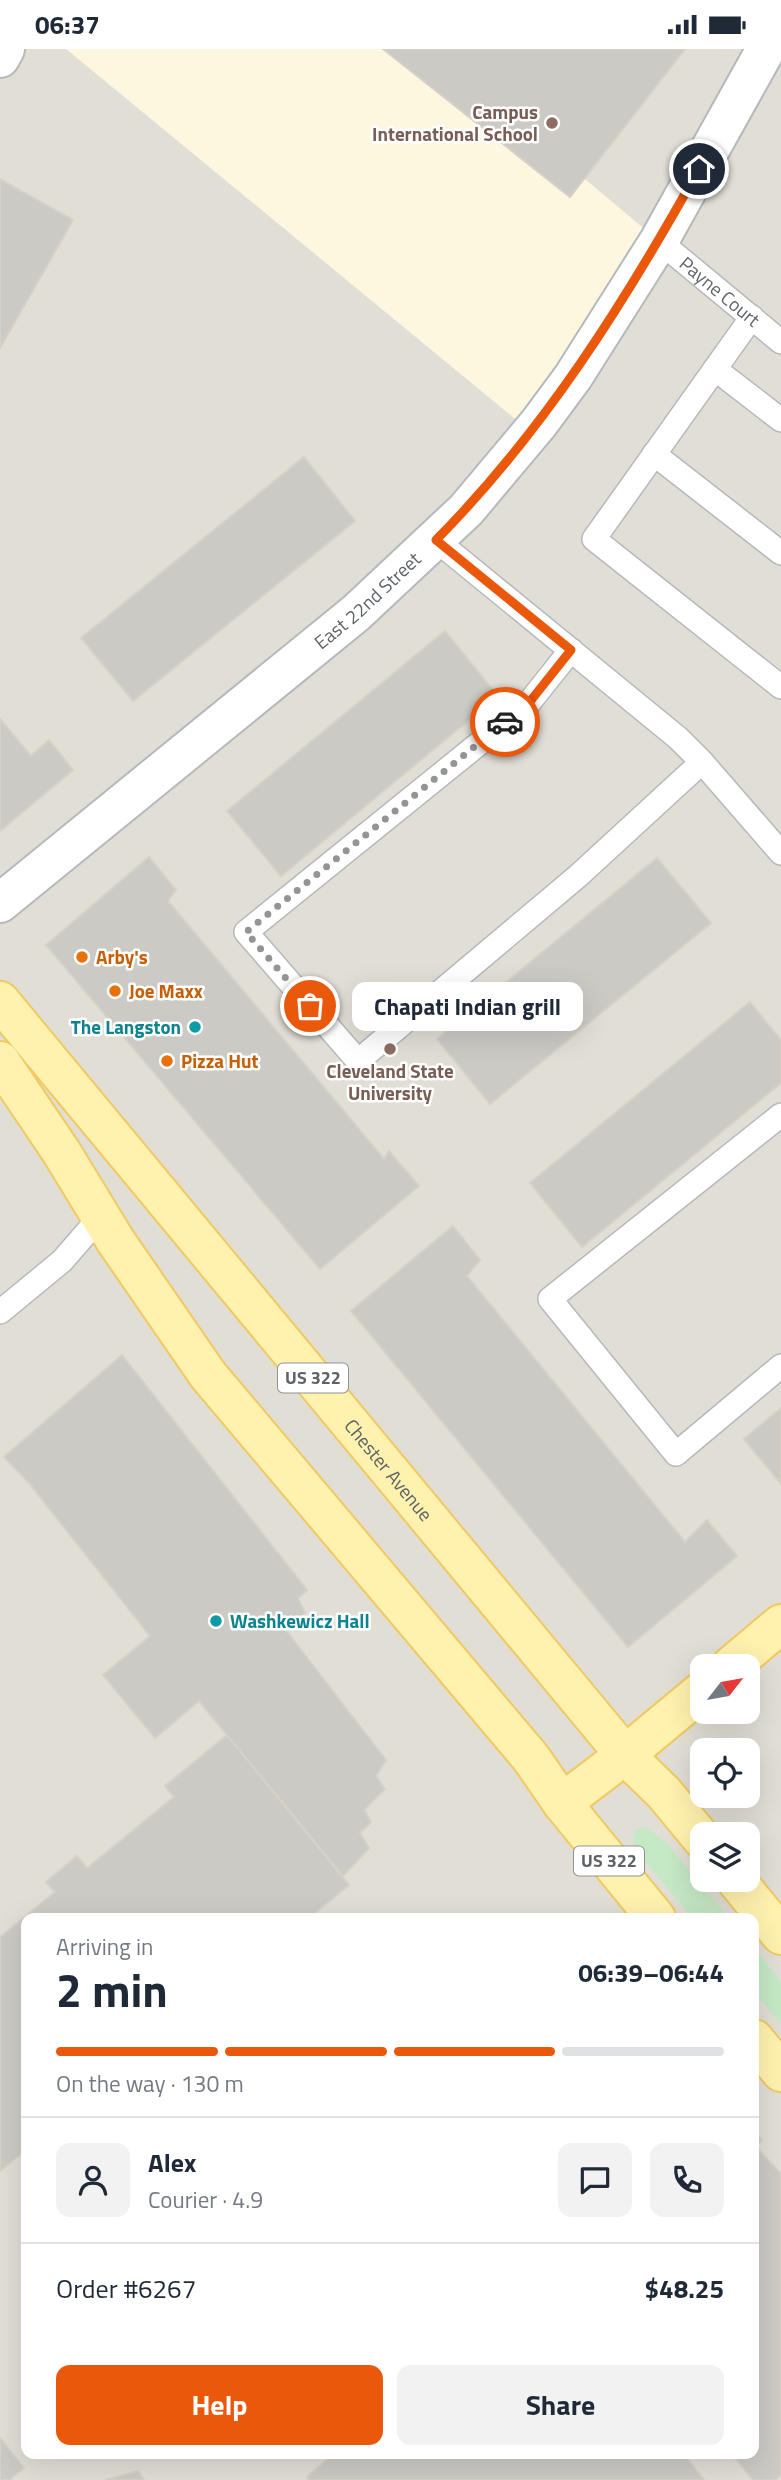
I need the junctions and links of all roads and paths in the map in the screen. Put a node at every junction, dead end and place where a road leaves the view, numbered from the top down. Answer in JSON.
{"nodes":[{"id":1,"x":5,"y":49,"type":"edge"},
{"id":2,"x":766,"y":49,"type":"edge"},
{"id":3,"x":0,"y":58,"type":"edge"},
{"id":4,"x":659,"y":241,"type":"junction"},
{"id":5,"x":752,"y":317,"type":"junction"},
{"id":6,"x":781,"y":342,"type":"edge"},
{"id":7,"x":715,"y":369,"type":"junction"},
{"id":8,"x":781,"y":420,"type":"edge"},
{"id":9,"x":654,"y":454,"type":"junction"},
{"id":10,"x":436,"y":540,"type":"junction"},
{"id":11,"x":781,"y":553,"type":"edge"},
{"id":12,"x":571,"y":650,"type":"junction"},
{"id":13,"x":781,"y":687,"type":"edge"},
{"id":14,"x":702,"y":762,"type":"junction"},
{"id":15,"x":781,"y":853,"type":"edge"},
{"id":16,"x":0,"y":903,"type":"edge"},
{"id":17,"x":0,"y":1001,"type":"edge"},
{"id":18,"x":0,"y":1061,"type":"edge"},
{"id":19,"x":781,"y":1115,"type":"edge"},
{"id":20,"x":101,"y":1216,"type":"junction"},
{"id":21,"x":0,"y":1312,"type":"edge"},
{"id":22,"x":781,"y":1366,"type":"edge"},
{"id":23,"x":781,"y":1625,"type":"edge"},
{"id":24,"x":746,"y":1654,"type":"edge"},
{"id":25,"x":690,"y":1701,"type":"edge"},
{"id":26,"x":625,"y":1755,"type":"junction"},
{"id":27,"x":562,"y":1803,"type":"junction"},
{"id":28,"x":690,"y":1824,"type":"edge"},
{"id":29,"x":746,"y":1892,"type":"edge"},
{"id":30,"x":652,"y":1913,"type":"edge"},
{"id":31,"x":781,"y":1935,"type":"edge"},
{"id":32,"x":759,"y":2045,"type":"edge"},
{"id":33,"x":781,"y":2072,"type":"edge"}],
"edges":[{"from":1,"to":3,"type":"street"},
{"from":2,"to":4,"type":"street","name":"East 22nd Street"},
{"from":4,"to":5,"type":"lane","name":"Payne Court"},
{"from":4,"to":10,"type":"street","name":"East 22nd Street"},
{"from":5,"to":6,"type":"lane","name":"Payne Court"},
{"from":5,"to":7,"type":"lane"},
{"from":7,"to":8,"type":"lane"},
{"from":7,"to":9,"type":"lane"},
{"from":9,"to":11,"type":"lane"},
{"from":9,"to":13,"type":"lane"},
{"from":10,"to":12,"type":"lane"},
{"from":10,"to":16,"type":"street","name":"East 22nd Street"},
{"from":12,"to":14,"type":"lane"},
{"from":12,"to":14,"type":"lane"},
{"from":14,"to":15,"type":"lane"},
{"from":17,"to":26,"type":"main road","name":"Chester Avenue","number":"US 322"},
{"from":18,"to":20,"type":"main road","number":"US 322"},
{"from":19,"to":22,"type":"lane"},
{"from":20,"to":21,"type":"lane"},
{"from":20,"to":27,"type":"main road","number":"US 322"},
{"from":23,"to":24,"type":"main road"},
{"from":25,"to":26,"type":"main road"},
{"from":26,"to":27,"type":"main road"},
{"from":26,"to":28,"type":"main road","name":"Chester Avenue","number":"US 322"},
{"from":27,"to":30,"type":"main road","number":"US 322"},
{"from":29,"to":31,"type":"main road"},
{"from":32,"to":33,"type":"main road"}]}
